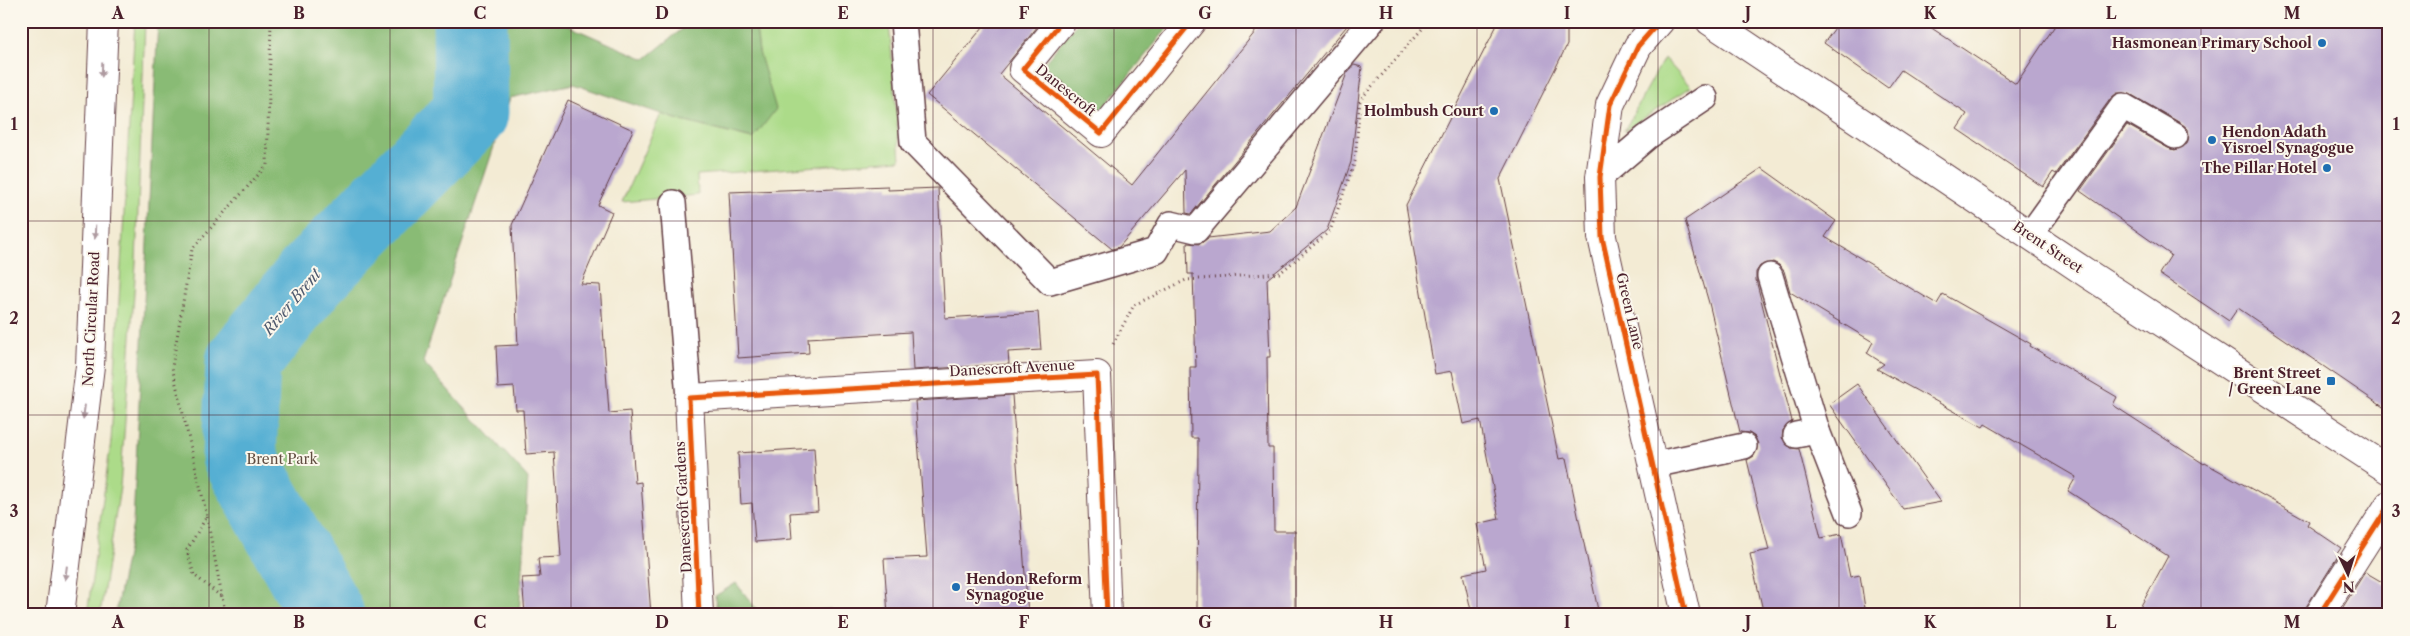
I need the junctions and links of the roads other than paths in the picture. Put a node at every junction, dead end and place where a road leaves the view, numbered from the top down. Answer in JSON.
{"nodes":[{"id":1,"x":104,"y":21,"type":"edge"},
{"id":2,"x":903,"y":21,"type":"edge"},
{"id":3,"x":1062,"y":21,"type":"edge"},
{"id":4,"x":1192,"y":21,"type":"edge"},
{"id":5,"x":1372,"y":21,"type":"edge"},
{"id":6,"x":1660,"y":21,"type":"edge"},
{"id":7,"x":1710,"y":21,"type":"edge"},
{"id":8,"x":1705,"y":98,"type":"dead end"},
{"id":9,"x":2175,"y":136,"type":"dead end"},
{"id":10,"x":1600,"y":177,"type":"junction"},
{"id":11,"x":673,"y":203,"type":"dead end"},
{"id":12,"x":2030,"y":235,"type":"junction"},
{"id":13,"x":1770,"y":276,"type":"dead end"},
{"id":14,"x":689,"y":398,"type":"junction"},
{"id":15,"x":1744,"y":446,"type":"dead end"},
{"id":16,"x":1654,"y":465,"type":"junction"},
{"id":17,"x":2389,"y":470,"type":"edge"},
{"id":18,"x":2389,"y":505,"type":"edge"},
{"id":19,"x":1849,"y":513,"type":"dead end"},
{"id":20,"x":60,"y":615,"type":"edge"},
{"id":21,"x":699,"y":615,"type":"edge"},
{"id":22,"x":1107,"y":615,"type":"edge"},
{"id":23,"x":1686,"y":615,"type":"edge"},
{"id":24,"x":2319,"y":615,"type":"edge"}],
"edges":[{"from":1,"to":20,"type":"main road","name":"North Circular Road","one_way":true},
{"from":2,"to":5,"type":"lane"},
{"from":3,"to":4,"type":"main road","name":"Danescroft"},
{"from":6,"to":10,"type":"main road","name":"Green Lane"},
{"from":7,"to":12,"type":"main road","name":"Brent Street"},
{"from":8,"to":10,"type":"lane"},
{"from":9,"to":12,"type":"lane"},
{"from":10,"to":16,"type":"main road","name":"Green Lane"},
{"from":11,"to":14,"type":"lane"},
{"from":12,"to":17,"type":"main road","name":"Brent Street"},
{"from":13,"to":19,"type":"lane"},
{"from":14,"to":21,"type":"main road","name":"Danescroft Gardens"},
{"from":14,"to":22,"type":"main road","name":"Danescroft Avenue"},
{"from":15,"to":16,"type":"lane"},
{"from":16,"to":23,"type":"main road","name":"Green Lane"},
{"from":18,"to":24,"type":"main road"}]}
